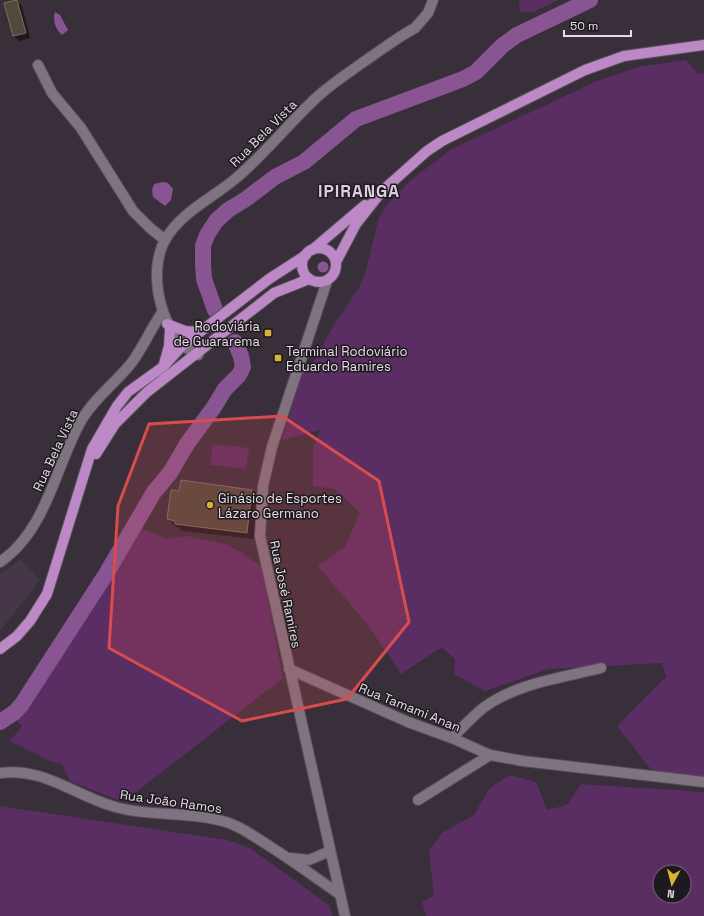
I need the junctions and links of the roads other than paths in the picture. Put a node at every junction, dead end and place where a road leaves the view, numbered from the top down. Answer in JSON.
{"nodes":[{"id":1,"x":433,"y":0,"type":"edge"},
{"id":2,"x":704,"y":45,"type":"edge"},
{"id":3,"x":38,"y":65,"type":"dead end"},
{"id":4,"x":382,"y":191,"type":"junction"},
{"id":5,"x":165,"y":240,"type":"junction"},
{"id":6,"x":309,"y":252,"type":"junction"},
{"id":7,"x":336,"y":262,"type":"junction"},
{"id":8,"x":309,"y":279,"type":"junction"},
{"id":9,"x":327,"y":281,"type":"junction"},
{"id":10,"x":163,"y":311,"type":"junction"},
{"id":11,"x":169,"y":326,"type":"junction"},
{"id":12,"x":199,"y":332,"type":"junction"},
{"id":13,"x":183,"y":345,"type":"junction"},
{"id":14,"x":198,"y":355,"type":"junction"},
{"id":15,"x":164,"y":366,"type":"junction"},
{"id":16,"x":88,"y":465,"type":"junction"},
{"id":17,"x":0,"y":562,"type":"edge"},
{"id":18,"x":0,"y":649,"type":"edge"},
{"id":19,"x":601,"y":668,"type":"dead end"},
{"id":20,"x":289,"y":669,"type":"junction"},
{"id":21,"x":452,"y":738,"type":"junction"},
{"id":22,"x":490,"y":755,"type":"junction"},
{"id":23,"x":0,"y":773,"type":"edge"},
{"id":24,"x":704,"y":782,"type":"edge"},
{"id":25,"x":418,"y":800,"type":"dead end"},
{"id":26,"x":330,"y":850,"type":"junction"},
{"id":27,"x":288,"y":858,"type":"junction"},
{"id":28,"x":338,"y":893,"type":"junction"},
{"id":29,"x":345,"y":916,"type":"edge"}],
"edges":[{"from":1,"to":5,"type":"street","name":"Rua Bela Vista"},
{"from":2,"to":4,"type":"main road"},
{"from":3,"to":5,"type":"street"},
{"from":4,"to":6,"type":"main road"},
{"from":4,"to":7,"type":"main road"},
{"from":5,"to":10,"type":"street","name":"Rua Bela Vista"},
{"from":6,"to":7,"type":"main road"},
{"from":6,"to":8,"type":"main road"},
{"from":6,"to":12,"type":"main road"},
{"from":7,"to":9,"type":"main road"},
{"from":8,"to":9,"type":"main road"},
{"from":8,"to":14,"type":"main road"},
{"from":9,"to":20,"type":"street","name":"Rua José Ramires"},
{"from":10,"to":11,"type":"street","name":"Rua Bela Vista"},
{"from":10,"to":17,"type":"street","name":"Rua Bela Vista"},
{"from":11,"to":12,"type":"main road"},
{"from":11,"to":13,"type":"street","name":"Rua Bela Vista"},
{"from":11,"to":15,"type":"main road"},
{"from":12,"to":13,"type":"main road"},
{"from":13,"to":14,"type":"street","name":"Rua Bela Vista"},
{"from":13,"to":15,"type":"main road"},
{"from":14,"to":16,"type":"main road"},
{"from":15,"to":16,"type":"main road"},
{"from":16,"to":18,"type":"main road"},
{"from":19,"to":21,"type":"street"},
{"from":20,"to":21,"type":"street","name":"Rua Tamami Anan"},
{"from":20,"to":26,"type":"street","name":"Rua José Ramires"},
{"from":21,"to":22,"type":"street","name":"Rua Tamami Anan"},
{"from":22,"to":24,"type":"street","name":"Rua Tamami Anan"},
{"from":22,"to":25,"type":"street"},
{"from":23,"to":27,"type":"street","name":"Rua João Ramos"},
{"from":26,"to":27,"type":"street","name":"Rua João Ramos"},
{"from":26,"to":28,"type":"street","name":"Rua José Ramires"},
{"from":27,"to":28,"type":"street","name":"Rua João Ramos"},
{"from":28,"to":29,"type":"street","name":"Rua José Ramires"}]}
